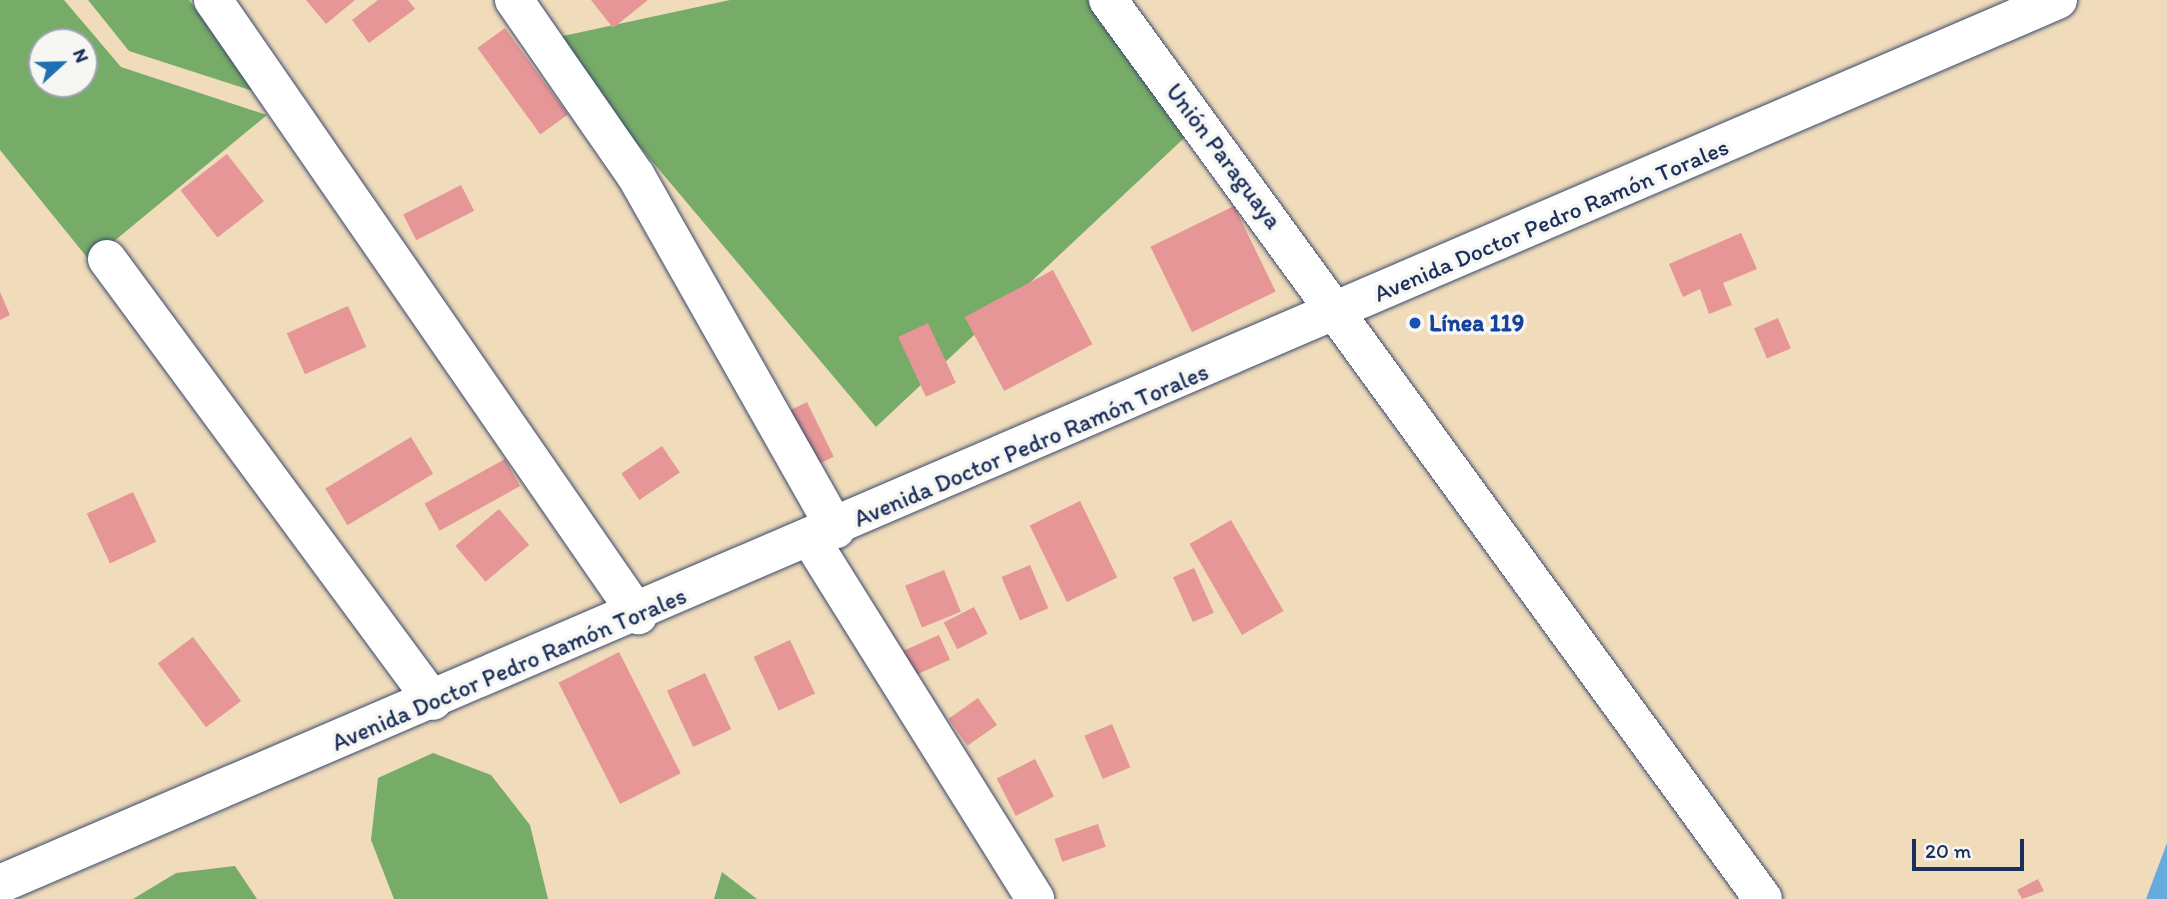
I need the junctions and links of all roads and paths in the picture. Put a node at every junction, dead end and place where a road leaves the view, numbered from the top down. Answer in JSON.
{"nodes":[{"id":1,"x":213,"y":0,"type":"edge"},
{"id":2,"x":514,"y":0,"type":"edge"},
{"id":3,"x":1108,"y":0,"type":"edge"},
{"id":4,"x":2058,"y":0,"type":"edge"},
{"id":5,"x":107,"y":259,"type":"dead end"},
{"id":6,"x":1340,"y":312,"type":"junction"},
{"id":7,"x":824,"y":535,"type":"junction"},
{"id":8,"x":638,"y":615,"type":"junction"},
{"id":9,"x":433,"y":701,"type":"junction"},
{"id":10,"x":0,"y":884,"type":"edge"},
{"id":11,"x":1035,"y":899,"type":"edge"},
{"id":12,"x":1763,"y":899,"type":"edge"}],
"edges":[{"from":1,"to":8,"type":"street"},
{"from":2,"to":7,"type":"street"},
{"from":3,"to":6,"type":"street","name":"Unión Paraguaya"},
{"from":4,"to":6,"type":"street","name":"Avenida Doctor Pedro Ramón Torales"},
{"from":5,"to":9,"type":"street"},
{"from":6,"to":7,"type":"street","name":"Avenida Doctor Pedro Ramón Torales"},
{"from":6,"to":12,"type":"street","name":"Unión Paraguaya"},
{"from":7,"to":8,"type":"street","name":"Avenida Doctor Pedro Ramón Torales"},
{"from":7,"to":11,"type":"street"},
{"from":8,"to":9,"type":"street","name":"Avenida Doctor Pedro Ramón Torales"},
{"from":9,"to":10,"type":"street","name":"Avenida Doctor Pedro Ramón Torales"}]}
